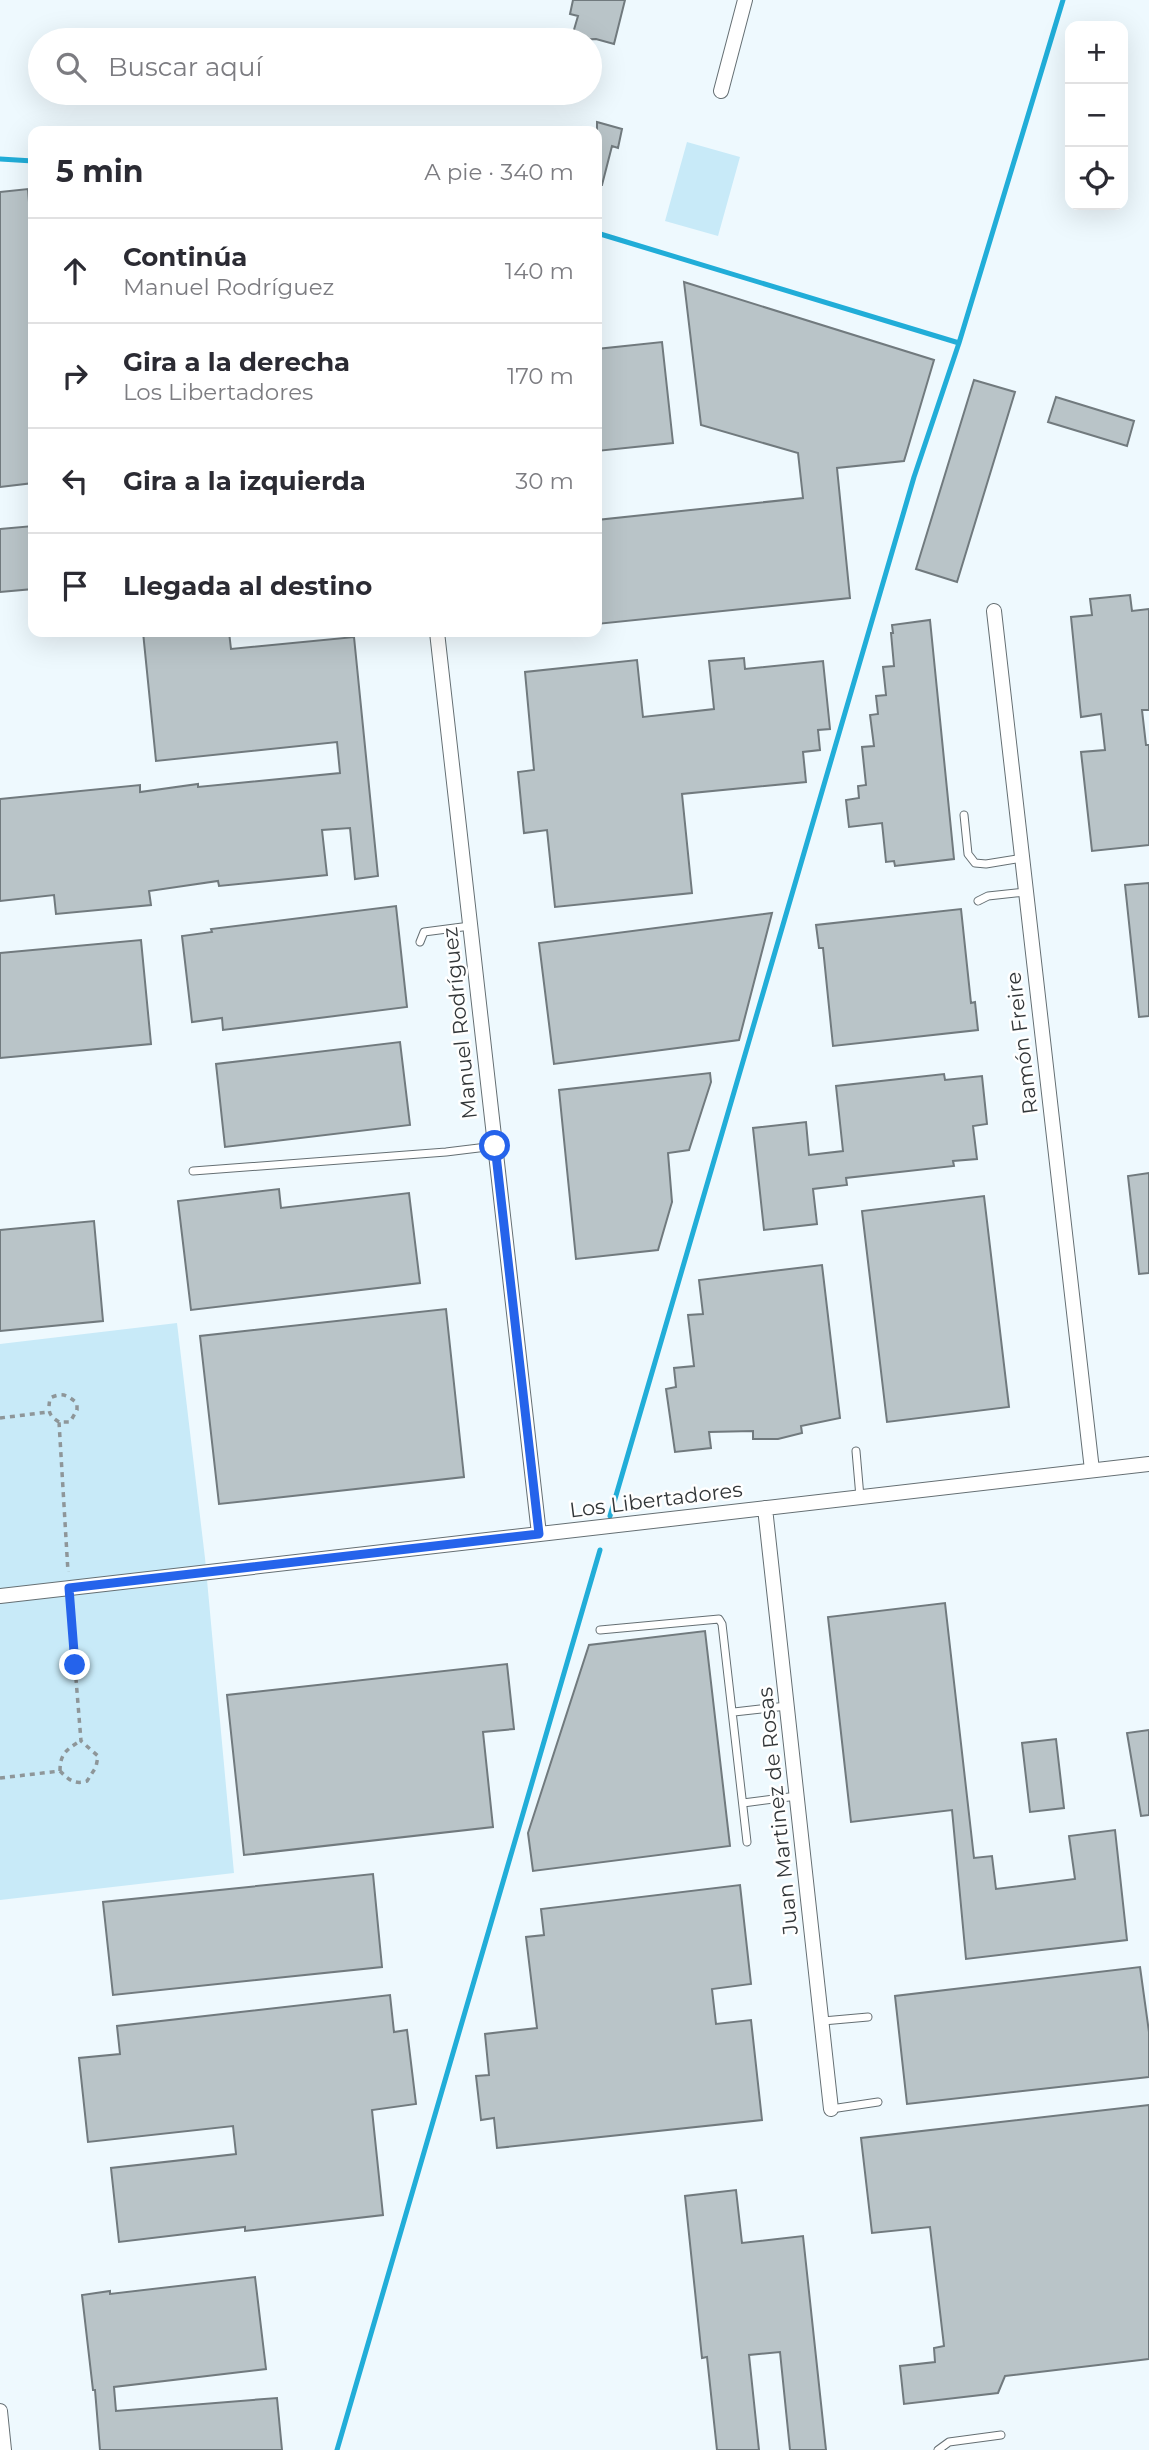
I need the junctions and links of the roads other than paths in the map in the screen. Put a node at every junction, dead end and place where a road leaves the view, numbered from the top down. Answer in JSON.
{"nodes":[{"id":1,"x":745,"y":0,"type":"edge"},
{"id":2,"x":721,"y":91,"type":"dead end"},
{"id":3,"x":994,"y":611,"type":"dead end"},
{"id":4,"x":437,"y":637,"type":"edge"},
{"id":5,"x":964,"y":815,"type":"dead end"},
{"id":6,"x":1023,"y":858,"type":"junction"},
{"id":7,"x":1026,"y":892,"type":"junction"},
{"id":8,"x":978,"y":901,"type":"dead end"},
{"id":9,"x":470,"y":926,"type":"junction"},
{"id":10,"x":420,"y":942,"type":"dead end"},
{"id":11,"x":495,"y":1146,"type":"junction"},
{"id":12,"x":193,"y":1171,"type":"dead end"},
{"id":13,"x":856,"y":1451,"type":"dead end"},
{"id":14,"x":1149,"y":1464,"type":"edge"},
{"id":15,"x":1092,"y":1471,"type":"junction"},
{"id":16,"x":860,"y":1497,"type":"junction"},
{"id":17,"x":765,"y":1508,"type":"junction"},
{"id":18,"x":539,"y":1534,"type":"junction"},
{"id":19,"x":0,"y":1596,"type":"edge"},
{"id":20,"x":600,"y":1630,"type":"dead end"},
{"id":21,"x":787,"y":1706,"type":"junction"},
{"id":22,"x":734,"y":1712,"type":"junction"},
{"id":23,"x":797,"y":1797,"type":"junction"},
{"id":24,"x":743,"y":1803,"type":"junction"},
{"id":25,"x":747,"y":1842,"type":"dead end"},
{"id":26,"x":867,"y":2017,"type":"dead end"},
{"id":27,"x":822,"y":2021,"type":"junction"},
{"id":28,"x":878,"y":2102,"type":"dead end"},
{"id":29,"x":831,"y":2109,"type":"joint"},
{"id":30,"x":0,"y":2411,"type":"edge"},
{"id":31,"x":1001,"y":2435,"type":"dead end"},
{"id":32,"x":4,"y":2450,"type":"edge"},
{"id":33,"x":938,"y":2450,"type":"edge"}],
"edges":[{"from":1,"to":2,"type":"street"},
{"from":3,"to":6,"type":"street","name":"Ramón Freire"},
{"from":4,"to":9,"type":"street","name":"Manuel Rodríguez"},
{"from":5,"to":6,"type":"lane"},
{"from":6,"to":7,"type":"street","name":"Ramón Freire"},
{"from":7,"to":8,"type":"lane"},
{"from":7,"to":15,"type":"street","name":"Ramón Freire"},
{"from":9,"to":10,"type":"lane"},
{"from":9,"to":11,"type":"street","name":"Manuel Rodríguez"},
{"from":11,"to":12,"type":"lane"},
{"from":11,"to":18,"type":"street","name":"Manuel Rodríguez"},
{"from":13,"to":16,"type":"lane"},
{"from":14,"to":15,"type":"street","name":"Los Libertadores"},
{"from":15,"to":16,"type":"street","name":"Los Libertadores"},
{"from":16,"to":17,"type":"street","name":"Los Libertadores"},
{"from":17,"to":18,"type":"street","name":"Los Libertadores"},
{"from":17,"to":21,"type":"street","name":"Juan Martinez de Rosas"},
{"from":18,"to":19,"type":"street","name":"Los Libertadores"},
{"from":20,"to":22,"type":"lane"},
{"from":21,"to":22,"type":"lane"},
{"from":21,"to":23,"type":"street","name":"Juan Martinez de Rosas"},
{"from":22,"to":24,"type":"lane"},
{"from":23,"to":24,"type":"lane"},
{"from":23,"to":27,"type":"street","name":"Juan Martinez de Rosas"},
{"from":24,"to":25,"type":"lane"},
{"from":26,"to":27,"type":"lane"},
{"from":27,"to":29,"type":"street","name":"Juan Martinez de Rosas"},
{"from":28,"to":29,"type":"lane"},
{"from":30,"to":32,"type":"street"},
{"from":31,"to":33,"type":"lane"}]}
